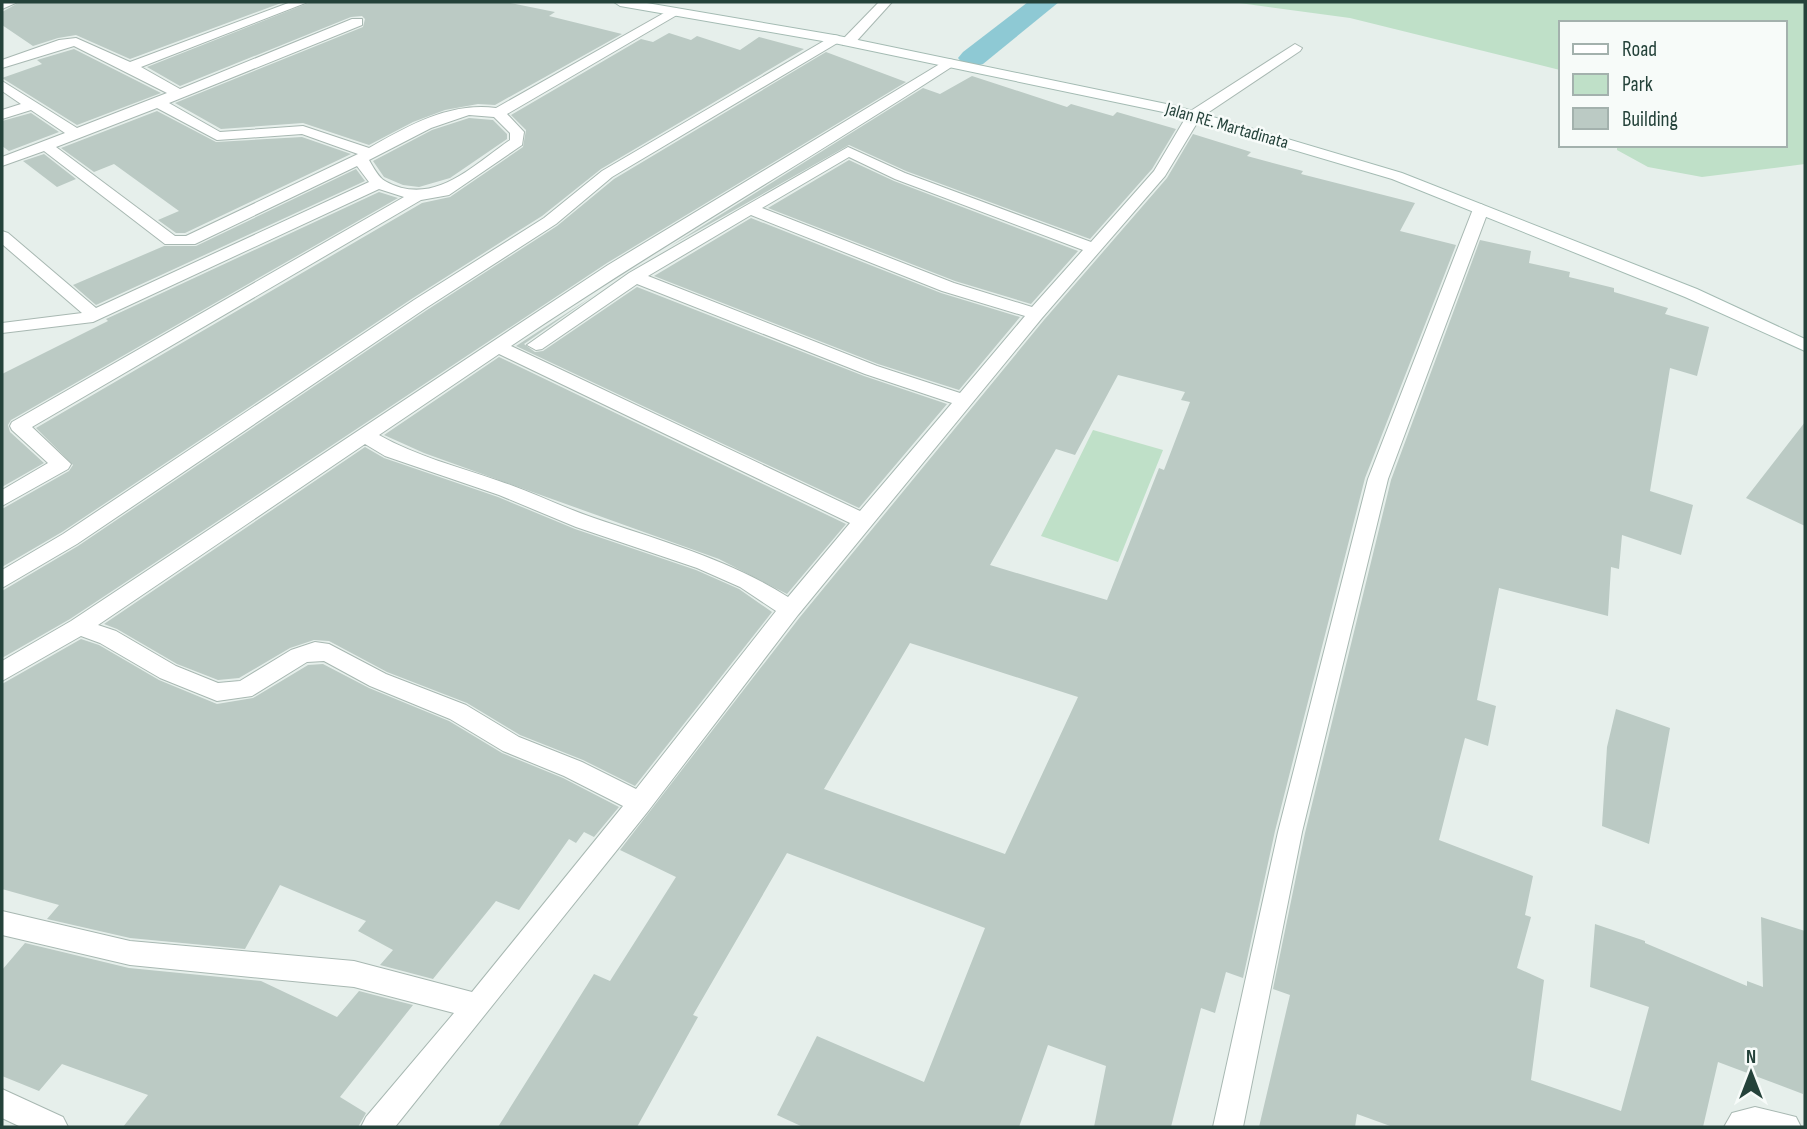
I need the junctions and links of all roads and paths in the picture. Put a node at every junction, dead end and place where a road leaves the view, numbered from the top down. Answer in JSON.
{"nodes":[{"id":1,"x":12,"y":2,"type":"edge"},
{"id":2,"x":302,"y":2,"type":"edge"},
{"id":3,"x":620,"y":2,"type":"edge"},
{"id":4,"x":886,"y":2,"type":"edge"},
{"id":5,"x":2,"y":5,"type":"edge"},
{"id":6,"x":676,"y":12,"type":"junction"},
{"id":7,"x":357,"y":22,"type":"dead end"},
{"id":8,"x":841,"y":40,"type":"junction"},
{"id":9,"x":1295,"y":48,"type":"dead end"},
{"id":10,"x":948,"y":63,"type":"junction"},
{"id":11,"x":2,"y":64,"type":"edge"},
{"id":12,"x":130,"y":67,"type":"junction"},
{"id":13,"x":2,"y":85,"type":"edge"},
{"id":14,"x":174,"y":96,"type":"junction"},
{"id":15,"x":159,"y":103,"type":"junction"},
{"id":16,"x":30,"y":106,"type":"junction"},
{"id":17,"x":498,"y":113,"type":"junction"},
{"id":18,"x":2,"y":116,"type":"edge"},
{"id":19,"x":1194,"y":116,"type":"junction"},
{"id":20,"x":76,"y":134,"type":"junction"},
{"id":21,"x":45,"y":145,"type":"junction"},
{"id":22,"x":364,"y":156,"type":"junction"},
{"id":23,"x":2,"y":162,"type":"edge"},
{"id":24,"x":377,"y":184,"type":"junction"},
{"id":25,"x":417,"y":196,"type":"junction"},
{"id":26,"x":1482,"y":209,"type":"junction"},
{"id":27,"x":752,"y":210,"type":"junction"},
{"id":28,"x":2,"y":236,"type":"edge"},
{"id":29,"x":1093,"y":248,"type":"junction"},
{"id":30,"x":635,"y":277,"type":"junction"},
{"id":31,"x":93,"y":314,"type":"junction"},
{"id":32,"x":1036,"y":314,"type":"junction"},
{"id":33,"x":2,"y":328,"type":"edge"},
{"id":34,"x":536,"y":345,"type":"dead end"},
{"id":35,"x":496,"y":346,"type":"junction"},
{"id":36,"x":1805,"y":346,"type":"edge"},
{"id":37,"x":965,"y":401,"type":"junction"},
{"id":38,"x":365,"y":436,"type":"junction"},
{"id":39,"x":2,"y":499,"type":"edge"},
{"id":40,"x":864,"y":521,"type":"junction"},
{"id":41,"x":2,"y":580,"type":"edge"},
{"id":42,"x":790,"y":609,"type":"junction"},
{"id":43,"x":79,"y":627,"type":"junction"},
{"id":44,"x":2,"y":672,"type":"edge"},
{"id":45,"x":640,"y":803,"type":"junction"},
{"id":46,"x":2,"y":923,"type":"edge"},
{"id":47,"x":477,"y":1006,"type":"junction"},
{"id":48,"x":2,"y":1103,"type":"edge"},
{"id":49,"x":53,"y":1127,"type":"edge"},
{"id":50,"x":376,"y":1127,"type":"edge"},
{"id":51,"x":1228,"y":1127,"type":"edge"},
{"id":52,"x":1739,"y":1127,"type":"edge"},
{"id":53,"x":1786,"y":1127,"type":"edge"}],
"edges":[{"from":1,"to":5,"type":"street"},
{"from":2,"to":12,"type":"street"},
{"from":3,"to":6,"type":"street","name":"Jalan RE. Martadinata"},
{"from":4,"to":8,"type":"street"},
{"from":6,"to":8,"type":"street","name":"Jalan RE. Martadinata"},
{"from":6,"to":17,"type":"street"},
{"from":7,"to":14,"type":"street"},
{"from":8,"to":10,"type":"street","name":"Jalan RE. Martadinata"},
{"from":8,"to":41,"type":"street"},
{"from":9,"to":19,"type":"street"},
{"from":10,"to":19,"type":"street","name":"Jalan RE. Martadinata"},
{"from":10,"to":35,"type":"street"},
{"from":11,"to":12,"type":"street"},
{"from":12,"to":14,"type":"street"},
{"from":13,"to":16,"type":"street"},
{"from":14,"to":15,"type":"street"},
{"from":15,"to":20,"type":"street"},
{"from":15,"to":22,"type":"street"},
{"from":16,"to":18,"type":"street"},
{"from":16,"to":20,"type":"street"},
{"from":17,"to":22,"type":"street"},
{"from":17,"to":25,"type":"street"},
{"from":19,"to":26,"type":"street","name":"Jalan RE. Martadinata"},
{"from":19,"to":29,"type":"street"},
{"from":20,"to":21,"type":"street"},
{"from":21,"to":22,"type":"street"},
{"from":21,"to":23,"type":"street"},
{"from":22,"to":24,"type":"street"},
{"from":24,"to":25,"type":"street"},
{"from":24,"to":31,"type":"street"},
{"from":25,"to":39,"type":"street"},
{"from":26,"to":36,"type":"street","name":"Jalan RE. Martadinata"},
{"from":26,"to":51,"type":"street"},
{"from":27,"to":29,"type":"street"},
{"from":27,"to":30,"type":"street"},
{"from":27,"to":32,"type":"street"},
{"from":28,"to":31,"type":"street"},
{"from":29,"to":32,"type":"street"},
{"from":30,"to":34,"type":"street"},
{"from":30,"to":37,"type":"street"},
{"from":31,"to":33,"type":"street"},
{"from":32,"to":37,"type":"street"},
{"from":35,"to":38,"type":"street"},
{"from":35,"to":40,"type":"street"},
{"from":37,"to":40,"type":"street"},
{"from":38,"to":42,"type":"street"},
{"from":38,"to":43,"type":"street"},
{"from":40,"to":42,"type":"street"},
{"from":42,"to":45,"type":"street"},
{"from":43,"to":44,"type":"street"},
{"from":43,"to":45,"type":"street"},
{"from":45,"to":47,"type":"street"},
{"from":46,"to":47,"type":"street"},
{"from":47,"to":50,"type":"street"},
{"from":48,"to":49,"type":"street"},
{"from":52,"to":53,"type":"street"}]}
